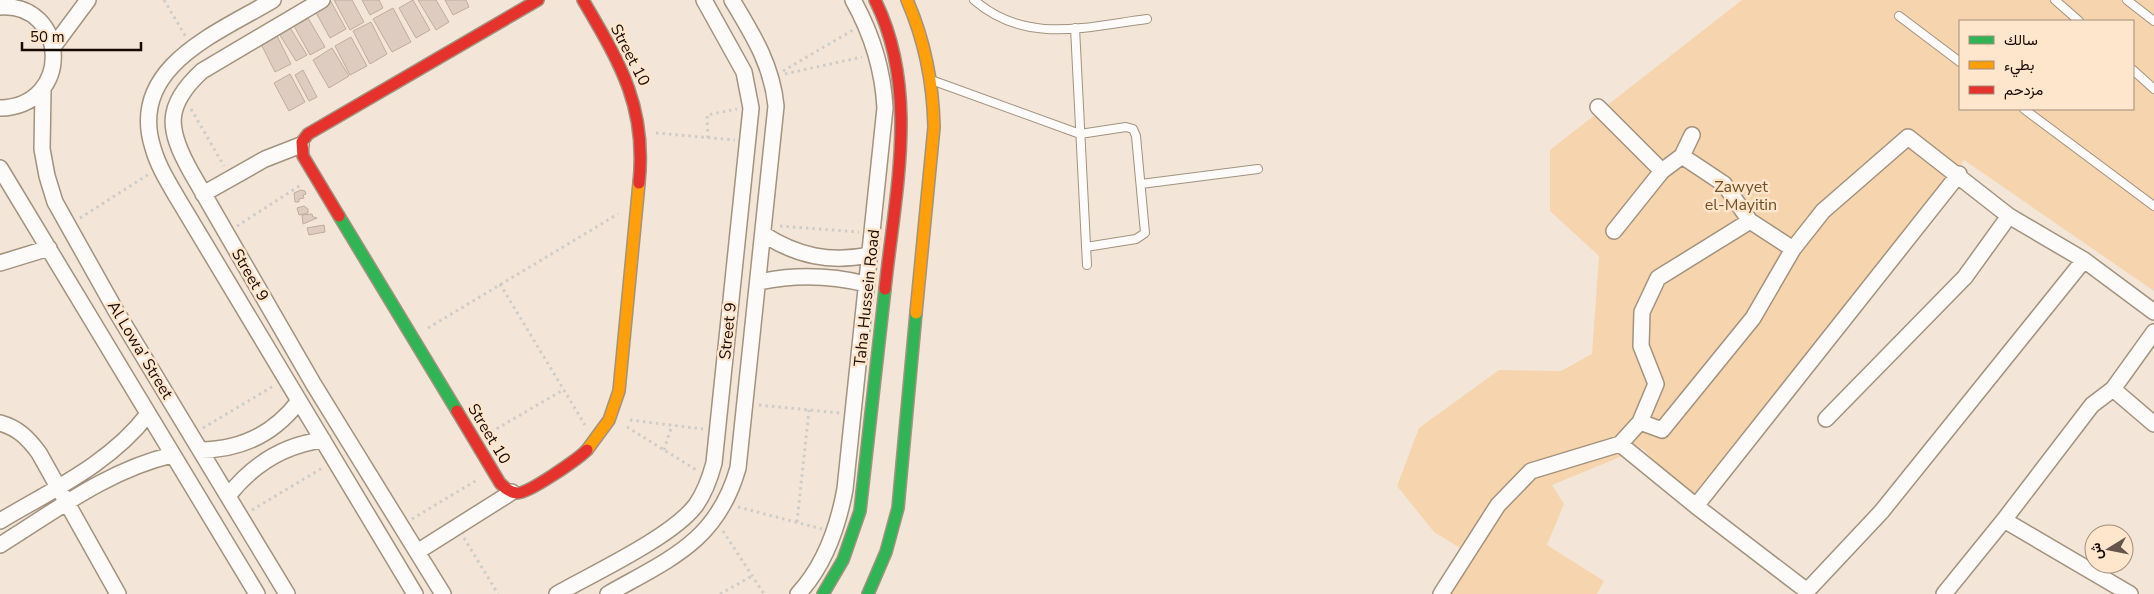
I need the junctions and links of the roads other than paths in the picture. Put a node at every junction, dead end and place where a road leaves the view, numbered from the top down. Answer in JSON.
{"nodes":[{"id":1,"x":8,"y":0,"type":"edge"},
{"id":2,"x":88,"y":0,"type":"edge"},
{"id":3,"x":273,"y":0,"type":"edge"},
{"id":4,"x":322,"y":0,"type":"edge"},
{"id":5,"x":538,"y":0,"type":"edge"},
{"id":6,"x":583,"y":0,"type":"edge"},
{"id":7,"x":704,"y":0,"type":"edge"},
{"id":8,"x":733,"y":0,"type":"edge"},
{"id":9,"x":852,"y":0,"type":"edge"},
{"id":10,"x":875,"y":0,"type":"edge"},
{"id":11,"x":908,"y":0,"type":"edge"},
{"id":12,"x":974,"y":0,"type":"edge"},
{"id":13,"x":2055,"y":0,"type":"edge"},
{"id":14,"x":2128,"y":0,"type":"edge"},
{"id":15,"x":0,"y":6,"type":"edge"},
{"id":16,"x":712,"y":14,"type":"junction"},
{"id":17,"x":1899,"y":16,"type":"dead end"},
{"id":18,"x":1147,"y":19,"type":"dead end"},
{"id":19,"x":2077,"y":20,"type":"edge"},
{"id":20,"x":2154,"y":21,"type":"edge"},
{"id":21,"x":1075,"y":28,"type":"junction"},
{"id":22,"x":53,"y":47,"type":"junction"},
{"id":23,"x":1959,"y":61,"type":"edge"},
{"id":24,"x":2134,"y":71,"type":"edge"},
{"id":25,"x":933,"y":81,"type":"junction"},
{"id":26,"x":2154,"y":89,"type":"edge"},
{"id":27,"x":42,"y":90,"type":"junction"},
{"id":28,"x":1598,"y":107,"type":"dead end"},
{"id":29,"x":0,"y":108,"type":"edge"},
{"id":30,"x":2025,"y":110,"type":"edge"},
{"id":31,"x":1080,"y":134,"type":"junction"},
{"id":32,"x":1692,"y":135,"type":"dead end"},
{"id":33,"x":301,"y":145,"type":"junction"},
{"id":34,"x":1682,"y":156,"type":"junction"},
{"id":35,"x":1258,"y":169,"type":"dead end"},
{"id":36,"x":1662,"y":171,"type":"junction"},
{"id":37,"x":190,"y":172,"type":"junction"},
{"id":38,"x":1959,"y":174,"type":"junction"},
{"id":39,"x":1,"y":176,"type":"edge"},
{"id":40,"x":169,"y":184,"type":"junction"},
{"id":41,"x":1141,"y":184,"type":"junction"},
{"id":42,"x":876,"y":191,"type":"junction"},
{"id":43,"x":895,"y":192,"type":"junction"},
{"id":44,"x":203,"y":194,"type":"junction"},
{"id":45,"x":2154,"y":206,"type":"edge"},
{"id":46,"x":2009,"y":216,"type":"junction"},
{"id":47,"x":1750,"y":221,"type":"junction"},
{"id":48,"x":764,"y":229,"type":"junction"},
{"id":49,"x":1614,"y":231,"type":"dead end"},
{"id":50,"x":1086,"y":247,"type":"junction"},
{"id":51,"x":49,"y":248,"type":"junction"},
{"id":52,"x":1794,"y":249,"type":"junction"},
{"id":53,"x":869,"y":255,"type":"junction"},
{"id":54,"x":2084,"y":260,"type":"junction"},
{"id":55,"x":0,"y":262,"type":"edge"},
{"id":56,"x":1086,"y":265,"type":"dead end"},
{"id":57,"x":758,"y":282,"type":"junction"},
{"id":58,"x":866,"y":290,"type":"junction"},
{"id":59,"x":884,"y":298,"type":"junction"},
{"id":60,"x":116,"y":311,"type":"junction"},
{"id":61,"x":2154,"y":312,"type":"edge"},
{"id":62,"x":94,"y":324,"type":"junction"},
{"id":63,"x":2154,"y":332,"type":"edge"},
{"id":64,"x":726,"y":352,"type":"junction"},
{"id":65,"x":751,"y":354,"type":"junction"},
{"id":66,"x":2113,"y":389,"type":"junction"},
{"id":67,"x":300,"y":401,"type":"junction"},
{"id":68,"x":148,"y":414,"type":"junction"},
{"id":69,"x":1826,"y":419,"type":"dead end"},
{"id":70,"x":0,"y":422,"type":"edge"},
{"id":71,"x":1640,"y":422,"type":"junction"},
{"id":72,"x":2154,"y":424,"type":"edge"},
{"id":73,"x":323,"y":440,"type":"junction"},
{"id":74,"x":1620,"y":444,"type":"junction"},
{"id":75,"x":200,"y":450,"type":"junction"},
{"id":76,"x":172,"y":455,"type":"junction"},
{"id":77,"x":57,"y":486,"type":"junction"},
{"id":78,"x":512,"y":492,"type":"junction"},
{"id":79,"x":228,"y":496,"type":"junction"},
{"id":80,"x":66,"y":504,"type":"junction"},
{"id":81,"x":1696,"y":506,"type":"junction"},
{"id":82,"x":2004,"y":520,"type":"junction"},
{"id":83,"x":0,"y":521,"type":"edge"},
{"id":84,"x":0,"y":545,"type":"edge"},
{"id":85,"x":417,"y":552,"type":"junction"},
{"id":86,"x":118,"y":594,"type":"edge"},
{"id":87,"x":257,"y":594,"type":"edge"},
{"id":88,"x":287,"y":594,"type":"edge"},
{"id":89,"x":415,"y":594,"type":"edge"},
{"id":90,"x":442,"y":594,"type":"edge"},
{"id":91,"x":557,"y":594,"type":"edge"},
{"id":92,"x":608,"y":594,"type":"edge"},
{"id":93,"x":798,"y":594,"type":"edge"},
{"id":94,"x":823,"y":594,"type":"edge"},
{"id":95,"x":868,"y":594,"type":"edge"},
{"id":96,"x":1441,"y":594,"type":"edge"},
{"id":97,"x":1944,"y":594,"type":"edge"},
{"id":98,"x":2130,"y":594,"type":"edge"}],
"edges":[{"from":1,"to":15,"type":"street"},
{"from":2,"to":22,"type":"street"},
{"from":3,"to":40,"type":"street","name":"Street 9"},
{"from":4,"to":37,"type":"street","name":"Street 9"},
{"from":5,"to":33,"type":"street"},
{"from":6,"to":78,"type":"street","name":"Street 10"},
{"from":7,"to":16,"type":"street","name":"Street 9"},
{"from":8,"to":16,"type":"street"},
{"from":8,"to":48,"type":"street","name":"Street 9"},
{"from":9,"to":42,"type":"street"},
{"from":10,"to":43,"type":"street","name":"Taha Hussein Road"},
{"from":11,"to":25,"type":"street"},
{"from":12,"to":21,"type":"lane"},
{"from":13,"to":19,"type":"lane"},
{"from":14,"to":20,"type":"lane"},
{"from":15,"to":22,"type":"street"},
{"from":16,"to":64,"type":"street","name":"Street 9"},
{"from":17,"to":23,"type":"lane"},
{"from":18,"to":21,"type":"lane"},
{"from":21,"to":31,"type":"lane"},
{"from":22,"to":27,"type":"street"},
{"from":24,"to":26,"type":"lane"},
{"from":25,"to":31,"type":"lane"},
{"from":25,"to":95,"type":"street"},
{"from":27,"to":29,"type":"street"},
{"from":27,"to":60,"type":"street","name":"Al Lowa' Street"},
{"from":28,"to":36,"type":"street"},
{"from":30,"to":45,"type":"lane"},
{"from":31,"to":41,"type":"lane"},
{"from":31,"to":50,"type":"lane"},
{"from":32,"to":34,"type":"street"},
{"from":33,"to":44,"type":"street"},
{"from":33,"to":78,"type":"street","name":"Street 10"},
{"from":34,"to":36,"type":"street"},
{"from":34,"to":47,"type":"street"},
{"from":35,"to":41,"type":"lane"},
{"from":36,"to":49,"type":"street"},
{"from":37,"to":40,"type":"street"},
{"from":37,"to":44,"type":"street","name":"Street 9"},
{"from":38,"to":46,"type":"street"},
{"from":38,"to":52,"type":"street"},
{"from":38,"to":81,"type":"street"},
{"from":39,"to":51,"type":"street","name":"Al Lowa' Street"},
{"from":40,"to":67,"type":"street","name":"Street 9"},
{"from":41,"to":50,"type":"lane"},
{"from":42,"to":43,"type":"street"},
{"from":42,"to":53,"type":"street"},
{"from":43,"to":59,"type":"street","name":"Taha Hussein Road"},
{"from":44,"to":85,"type":"street","name":"Street 9"},
{"from":46,"to":54,"type":"street"},
{"from":46,"to":69,"type":"street"},
{"from":47,"to":52,"type":"street"},
{"from":47,"to":71,"type":"street"},
{"from":48,"to":53,"type":"street"},
{"from":48,"to":57,"type":"street","name":"Street 9"},
{"from":50,"to":56,"type":"lane"},
{"from":51,"to":55,"type":"street"},
{"from":51,"to":62,"type":"street","name":"Al Lowa' Street"},
{"from":52,"to":71,"type":"street"},
{"from":53,"to":58,"type":"street"},
{"from":54,"to":61,"type":"street"},
{"from":54,"to":81,"type":"street"},
{"from":57,"to":58,"type":"street"},
{"from":57,"to":65,"type":"street","name":"Street 9"},
{"from":58,"to":59,"type":"street"},
{"from":58,"to":93,"type":"street"},
{"from":59,"to":94,"type":"street","name":"Taha Hussein Road"},
{"from":60,"to":62,"type":"street"},
{"from":60,"to":75,"type":"street","name":"Al Lowa' Street"},
{"from":62,"to":68,"type":"street","name":"Al Lowa' Street"},
{"from":63,"to":66,"type":"street"},
{"from":64,"to":65,"type":"street"},
{"from":64,"to":91,"type":"street","name":"Street 9"},
{"from":65,"to":92,"type":"street","name":"Street 9"},
{"from":66,"to":72,"type":"street"},
{"from":66,"to":82,"type":"street"},
{"from":67,"to":73,"type":"street","name":"Street 9"},
{"from":67,"to":75,"type":"street"},
{"from":68,"to":76,"type":"street","name":"Al Lowa' Street"},
{"from":68,"to":77,"type":"street"},
{"from":70,"to":77,"type":"street"},
{"from":71,"to":74,"type":"street"},
{"from":73,"to":79,"type":"street"},
{"from":73,"to":89,"type":"street","name":"Street 9"},
{"from":74,"to":81,"type":"street"},
{"from":74,"to":96,"type":"street"},
{"from":75,"to":79,"type":"street","name":"Al Lowa' Street"},
{"from":76,"to":80,"type":"street"},
{"from":76,"to":87,"type":"street","name":"Al Lowa' Street"},
{"from":77,"to":80,"type":"street"},
{"from":77,"to":83,"type":"street"},
{"from":78,"to":85,"type":"street"},
{"from":79,"to":88,"type":"street","name":"Al Lowa' Street"},
{"from":80,"to":84,"type":"street"},
{"from":80,"to":86,"type":"street"},
{"from":82,"to":97,"type":"street"},
{"from":82,"to":98,"type":"street"},
{"from":85,"to":90,"type":"street","name":"Street 9"}]}
